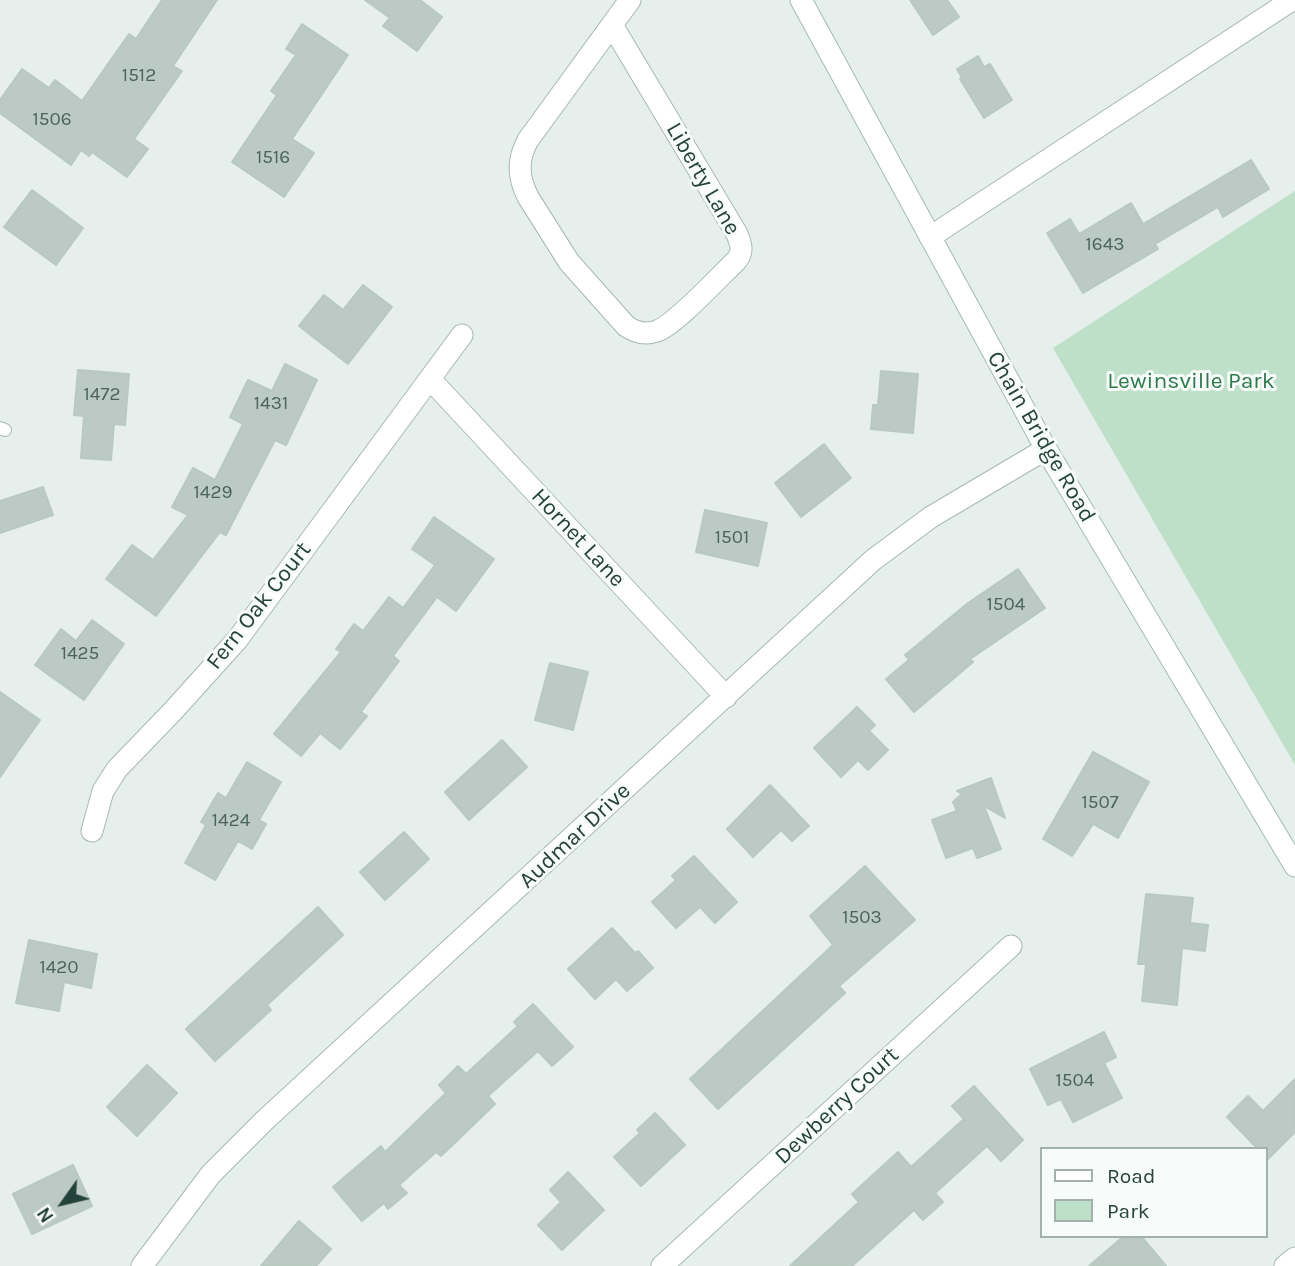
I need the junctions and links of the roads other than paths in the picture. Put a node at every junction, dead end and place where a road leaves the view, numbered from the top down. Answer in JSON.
{"nodes":[{"id":1,"x":630,"y":0,"type":"edge"},
{"id":2,"x":801,"y":0,"type":"edge"},
{"id":3,"x":1292,"y":0,"type":"edge"},
{"id":4,"x":612,"y":25,"type":"junction"},
{"id":5,"x":930,"y":237,"type":"junction"},
{"id":6,"x":462,"y":335,"type":"dead end"},
{"id":7,"x":430,"y":379,"type":"junction"},
{"id":8,"x":1046,"y":449,"type":"junction"},
{"id":9,"x":726,"y":697,"type":"junction"},
{"id":10,"x":92,"y":831,"type":"dead end"},
{"id":11,"x":1295,"y":866,"type":"edge"},
{"id":12,"x":1011,"y":946,"type":"dead end"},
{"id":13,"x":1295,"y":1258,"type":"edge"},
{"id":14,"x":142,"y":1266,"type":"edge"},
{"id":15,"x":662,"y":1266,"type":"edge"},
{"id":16,"x":1284,"y":1266,"type":"edge"}],
"edges":[{"from":1,"to":4,"type":"street","name":"Liberty Lane"},
{"from":2,"to":5,"type":"street","name":"Chain Bridge Road"},
{"from":3,"to":5,"type":"street"},
{"from":4,"to":4,"type":"street","name":"Liberty Lane"},
{"from":5,"to":8,"type":"street","name":"Chain Bridge Road"},
{"from":6,"to":7,"type":"street","name":"Fern Oak Court"},
{"from":7,"to":9,"type":"street","name":"Hornet Lane"},
{"from":7,"to":10,"type":"street","name":"Fern Oak Court"},
{"from":8,"to":9,"type":"street","name":"Audmar Drive"},
{"from":8,"to":11,"type":"street","name":"Chain Bridge Road"},
{"from":9,"to":14,"type":"street","name":"Audmar Drive"},
{"from":12,"to":15,"type":"street","name":"Dewberry Court"},
{"from":13,"to":16,"type":"street"}]}
